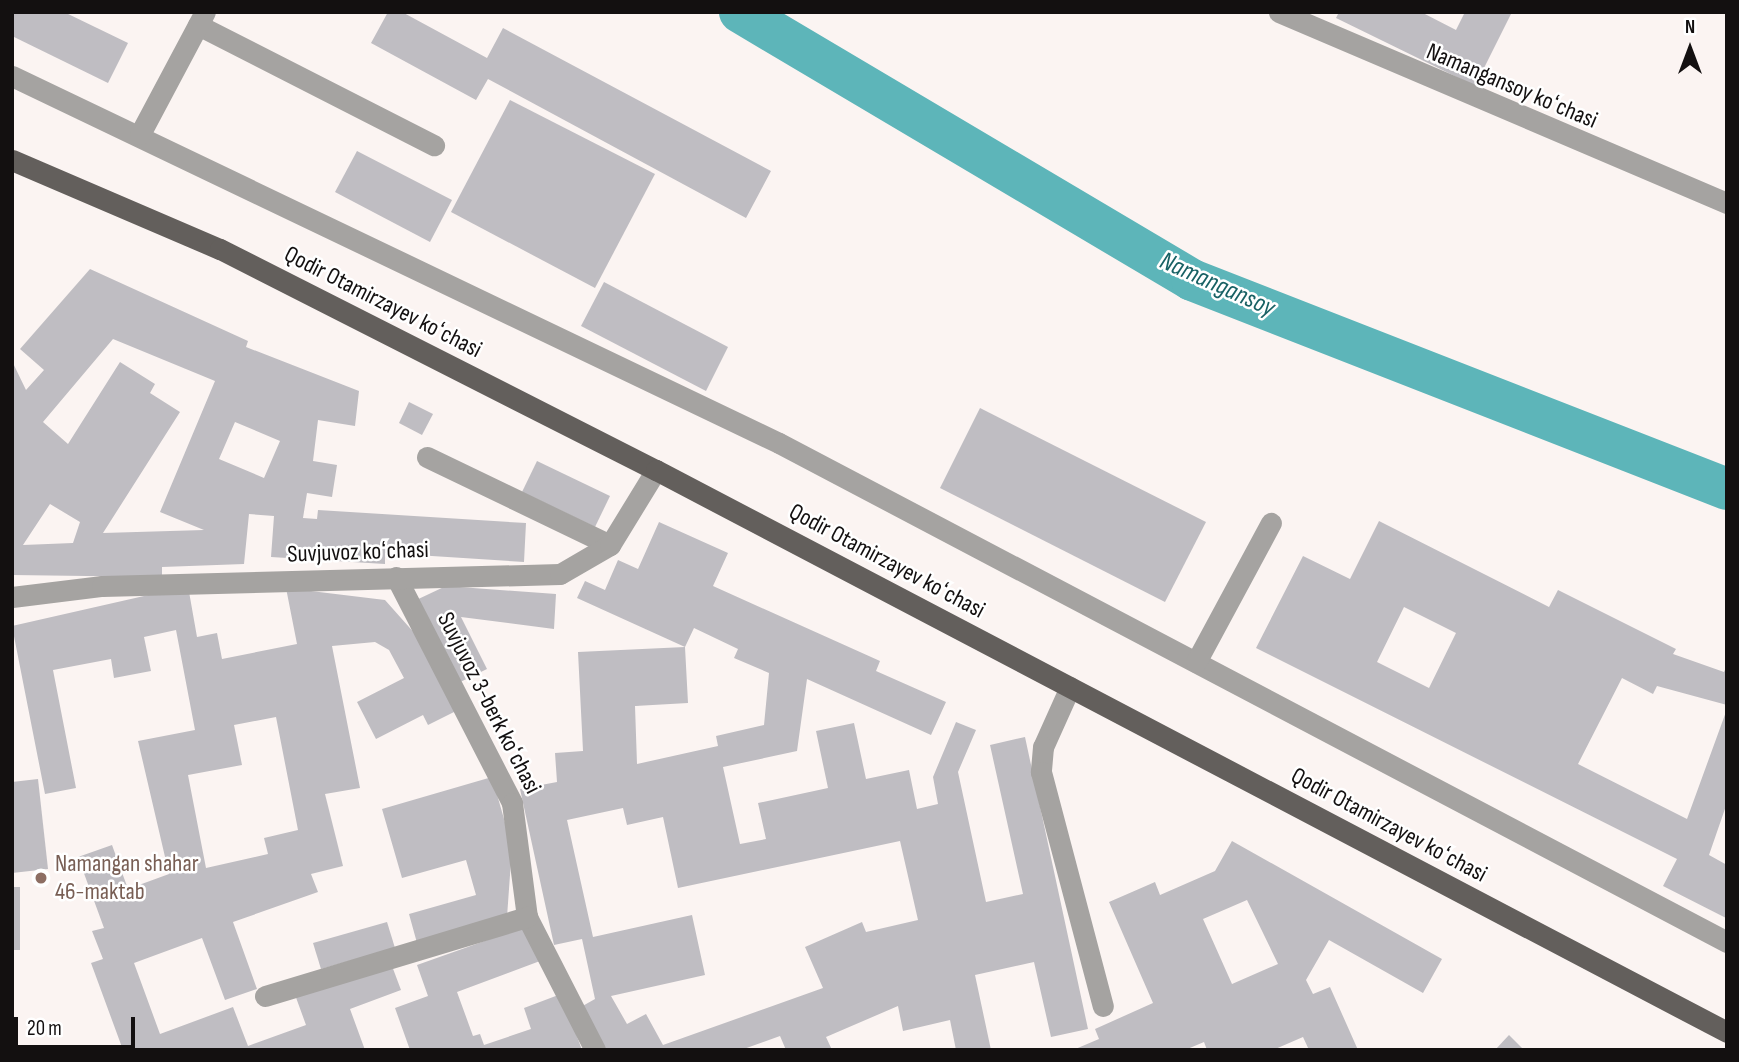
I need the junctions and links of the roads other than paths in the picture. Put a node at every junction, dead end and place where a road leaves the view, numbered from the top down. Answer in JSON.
{"nodes":[{"id":1,"x":1279,"y":12,"type":"edge"},
{"id":2,"x":202,"y":19,"type":"edge"},
{"id":3,"x":12,"y":76,"type":"edge"},
{"id":4,"x":140,"y":134,"type":"junction"},
{"id":5,"x":434,"y":145,"type":"dead end"},
{"id":6,"x":12,"y":160,"type":"edge"},
{"id":7,"x":1727,"y":203,"type":"edge"},
{"id":8,"x":426,"y":457,"type":"dead end"},
{"id":9,"x":656,"y":470,"type":"junction"},
{"id":10,"x":1271,"y":523,"type":"dead end"},
{"id":11,"x":610,"y":545,"type":"junction"},
{"id":12,"x":396,"y":578,"type":"junction"},
{"id":13,"x":12,"y":597,"type":"edge"},
{"id":14,"x":1196,"y":662,"type":"junction"},
{"id":15,"x":1070,"y":687,"type":"junction"},
{"id":16,"x":527,"y":917,"type":"junction"},
{"id":17,"x":1727,"y":942,"type":"edge"},
{"id":18,"x":265,"y":996,"type":"dead end"},
{"id":19,"x":1103,"y":1006,"type":"dead end"},
{"id":20,"x":1727,"y":1032,"type":"edge"},
{"id":21,"x":595,"y":1050,"type":"edge"}],
"edges":[{"from":1,"to":7,"type":"street","name":"Namangansoy koʻchasi"},
{"from":2,"to":4,"type":"street"},
{"from":2,"to":5,"type":"street"},
{"from":3,"to":4,"type":"street"},
{"from":4,"to":14,"type":"street"},
{"from":6,"to":9,"type":"main road","name":"Qodir Otamirzayev koʻchasi"},
{"from":8,"to":11,"type":"street"},
{"from":9,"to":11,"type":"street","name":"Suvjuvoz koʻchasi"},
{"from":9,"to":15,"type":"main road","name":"Qodir Otamirzayev koʻchasi"},
{"from":10,"to":14,"type":"street"},
{"from":11,"to":12,"type":"street","name":"Suvjuvoz koʻchasi"},
{"from":12,"to":13,"type":"street","name":"Suvjuvoz koʻchasi"},
{"from":12,"to":16,"type":"street","name":"Suvjuvoz 3-berk koʻchasi"},
{"from":14,"to":17,"type":"street"},
{"from":15,"to":19,"type":"street"},
{"from":15,"to":20,"type":"main road","name":"Qodir Otamirzayev koʻchasi"},
{"from":16,"to":18,"type":"street"},
{"from":16,"to":21,"type":"street","name":"Suvjuvoz 3-berk koʻchasi"}]}
